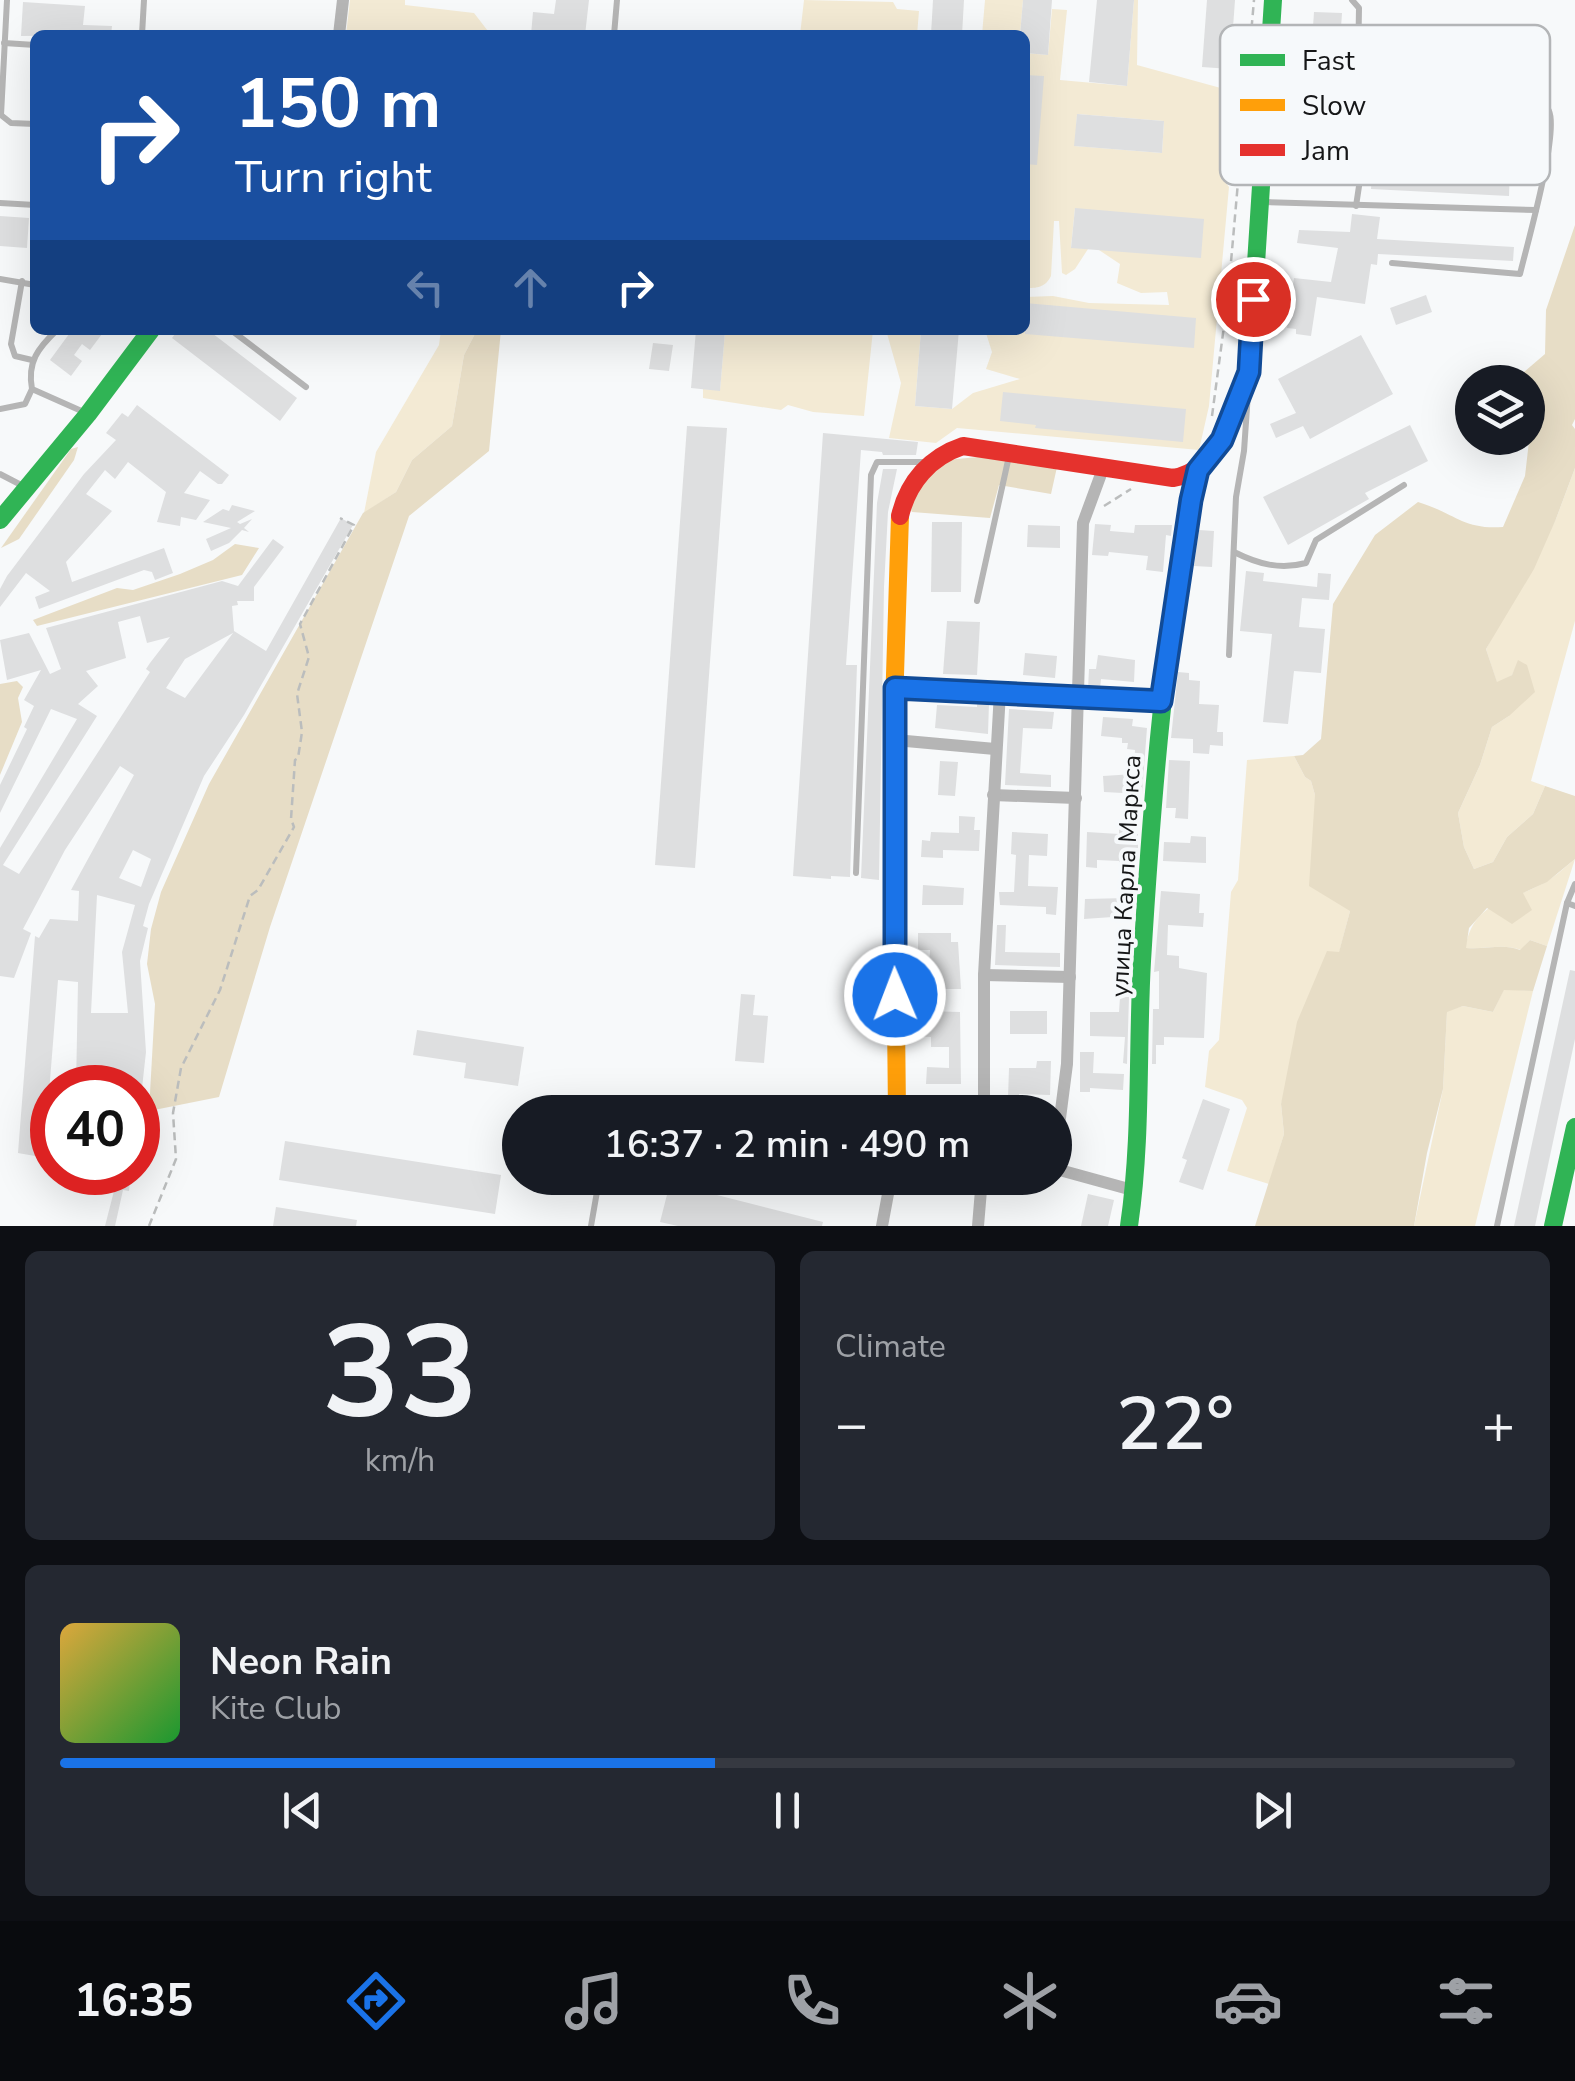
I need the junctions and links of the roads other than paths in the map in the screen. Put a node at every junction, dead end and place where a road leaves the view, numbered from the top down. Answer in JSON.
{"nodes":[{"id":1,"x":6,"y":0,"type":"edge"},
{"id":2,"x":144,"y":0,"type":"edge"},
{"id":3,"x":342,"y":0,"type":"edge"},
{"id":4,"x":617,"y":0,"type":"edge"},
{"id":5,"x":1273,"y":0,"type":"edge"},
{"id":6,"x":1352,"y":0,"type":"edge"},
{"id":7,"x":1271,"y":25,"type":"edge"},
{"id":8,"x":1359,"y":25,"type":"edge"},
{"id":9,"x":142,"y":30,"type":"edge"},
{"id":10,"x":339,"y":30,"type":"edge"},
{"id":11,"x":614,"y":30,"type":"edge"},
{"id":12,"x":4,"y":43,"type":"junction"},
{"id":13,"x":30,"y":45,"type":"edge"},
{"id":14,"x":30,"y":124,"type":"edge"},
{"id":15,"x":1259,"y":185,"type":"edge"},
{"id":16,"x":1359,"y":185,"type":"edge"},
{"id":17,"x":1541,"y":185,"type":"edge"},
{"id":18,"x":1258,"y":202,"type":"junction"},
{"id":19,"x":0,"y":203,"type":"edge"},
{"id":20,"x":30,"y":205,"type":"edge"},
{"id":21,"x":1356,"y":206,"type":"junction"},
{"id":22,"x":1537,"y":210,"type":"junction"},
{"id":23,"x":1392,"y":264,"type":"dead end"},
{"id":24,"x":0,"y":279,"type":"edge"},
{"id":25,"x":22,"y":281,"type":"junction"},
{"id":26,"x":30,"y":283,"type":"edge"},
{"id":27,"x":53,"y":335,"type":"edge"},
{"id":28,"x":147,"y":335,"type":"edge"},
{"id":29,"x":238,"y":335,"type":"edge"},
{"id":30,"x":32,"y":360,"type":"junction"},
{"id":31,"x":1249,"y":372,"type":"junction"},
{"id":32,"x":306,"y":387,"type":"dead end"},
{"id":33,"x":32,"y":389,"type":"junction"},
{"id":34,"x":0,"y":408,"type":"edge"},
{"id":35,"x":88,"y":414,"type":"junction"},
{"id":36,"x":1010,"y":452,"type":"junction"},
{"id":37,"x":932,"y":462,"type":"junction"},
{"id":38,"x":1104,"y":466,"type":"junction"},
{"id":39,"x":1198,"y":470,"type":"junction"},
{"id":40,"x":0,"y":474,"type":"edge"},
{"id":41,"x":1404,"y":485,"type":"dead end"},
{"id":42,"x":26,"y":488,"type":"junction"},
{"id":43,"x":0,"y":520,"type":"edge"},
{"id":44,"x":1234,"y":552,"type":"junction"},
{"id":45,"x":977,"y":601,"type":"dead end"},
{"id":46,"x":1229,"y":655,"type":"dead end"},
{"id":47,"x":895,"y":688,"type":"junction"},
{"id":48,"x":1000,"y":692,"type":"junction"},
{"id":49,"x":1078,"y":698,"type":"junction"},
{"id":50,"x":1161,"y":701,"type":"junction"},
{"id":51,"x":895,"y":740,"type":"junction"},
{"id":52,"x":995,"y":749,"type":"junction"},
{"id":53,"x":993,"y":796,"type":"junction"},
{"id":54,"x":1076,"y":798,"type":"junction"},
{"id":55,"x":856,"y":873,"type":"dead end"},
{"id":56,"x":1575,"y":884,"type":"edge"},
{"id":57,"x":1571,"y":905,"type":"edge"},
{"id":58,"x":984,"y":975,"type":"junction"},
{"id":59,"x":1070,"y":977,"type":"junction"},
{"id":60,"x":897,"y":1095,"type":"edge"},
{"id":61,"x":984,"y":1095,"type":"edge"},
{"id":62,"x":1063,"y":1095,"type":"edge"},
{"id":63,"x":1575,"y":1127,"type":"edge"},
{"id":64,"x":1072,"y":1174,"type":"edge"},
{"id":65,"x":1136,"y":1191,"type":"junction"},
{"id":66,"x":597,"y":1195,"type":"edge"},
{"id":67,"x":888,"y":1195,"type":"edge"},
{"id":68,"x":983,"y":1195,"type":"edge"},
{"id":69,"x":592,"y":1226,"type":"edge"},
{"id":70,"x":882,"y":1226,"type":"edge"},
{"id":71,"x":978,"y":1226,"type":"edge"},
{"id":72,"x":1129,"y":1226,"type":"edge"},
{"id":73,"x":1497,"y":1226,"type":"edge"},
{"id":74,"x":1553,"y":1226,"type":"edge"}],
"edges":[{"from":1,"to":12,"type":"lane"},
{"from":2,"to":9,"type":"lane"},
{"from":3,"to":10,"type":"street"},
{"from":4,"to":11,"type":"lane"},
{"from":5,"to":7,"type":"street","name":"улица Карла Маркса"},
{"from":6,"to":8,"type":"lane"},
{"from":12,"to":13,"type":"lane"},
{"from":12,"to":14,"type":"lane"},
{"from":15,"to":18,"type":"street","name":"улица Карла Маркса"},
{"from":16,"to":21,"type":"lane"},
{"from":17,"to":22,"type":"lane"},
{"from":18,"to":21,"type":"lane"},
{"from":18,"to":31,"type":"street","name":"улица Карла Маркса"},
{"from":19,"to":20,"type":"lane"},
{"from":21,"to":22,"type":"lane"},
{"from":22,"to":23,"type":"lane"},
{"from":24,"to":25,"type":"lane"},
{"from":25,"to":26,"type":"lane"},
{"from":25,"to":30,"type":"lane"},
{"from":27,"to":30,"type":"lane"},
{"from":28,"to":35,"type":"street"},
{"from":29,"to":32,"type":"lane"},
{"from":30,"to":33,"type":"lane"},
{"from":31,"to":39,"type":"street","name":"улица Карла Маркса"},
{"from":31,"to":44,"type":"lane"},
{"from":33,"to":34,"type":"lane"},
{"from":33,"to":35,"type":"lane"},
{"from":35,"to":42,"type":"street"},
{"from":36,"to":37,"type":"street"},
{"from":36,"to":38,"type":"street"},
{"from":36,"to":45,"type":"lane"},
{"from":37,"to":47,"type":"street"},
{"from":37,"to":55,"type":"lane"},
{"from":38,"to":39,"type":"street"},
{"from":38,"to":49,"type":"street","name":"улица Карла Маркса"},
{"from":39,"to":50,"type":"street","name":"улица Карла Маркса"},
{"from":40,"to":42,"type":"lane"},
{"from":41,"to":44,"type":"lane"},
{"from":42,"to":43,"type":"street"},
{"from":44,"to":46,"type":"lane"},
{"from":47,"to":48,"type":"lane"},
{"from":47,"to":51,"type":"street"},
{"from":48,"to":49,"type":"lane"},
{"from":48,"to":52,"type":"street"},
{"from":49,"to":50,"type":"lane"},
{"from":49,"to":54,"type":"street","name":"улица Карла Маркса"},
{"from":50,"to":65,"type":"street","name":"улица Карла Маркса"},
{"from":51,"to":52,"type":"street"},
{"from":51,"to":60,"type":"street"},
{"from":52,"to":53,"type":"street"},
{"from":53,"to":54,"type":"street"},
{"from":53,"to":58,"type":"street"},
{"from":54,"to":59,"type":"street","name":"улица Карла Маркса"},
{"from":56,"to":57,"type":"lane"},
{"from":57,"to":73,"type":"lane"},
{"from":58,"to":59,"type":"street"},
{"from":58,"to":61,"type":"street"},
{"from":59,"to":62,"type":"street","name":"улица Карла Маркса"},
{"from":63,"to":74,"type":"street"},
{"from":64,"to":65,"type":"street"},
{"from":65,"to":72,"type":"street","name":"улица Карла Маркса"},
{"from":66,"to":69,"type":"lane"},
{"from":67,"to":70,"type":"street"},
{"from":68,"to":71,"type":"street"}]}
